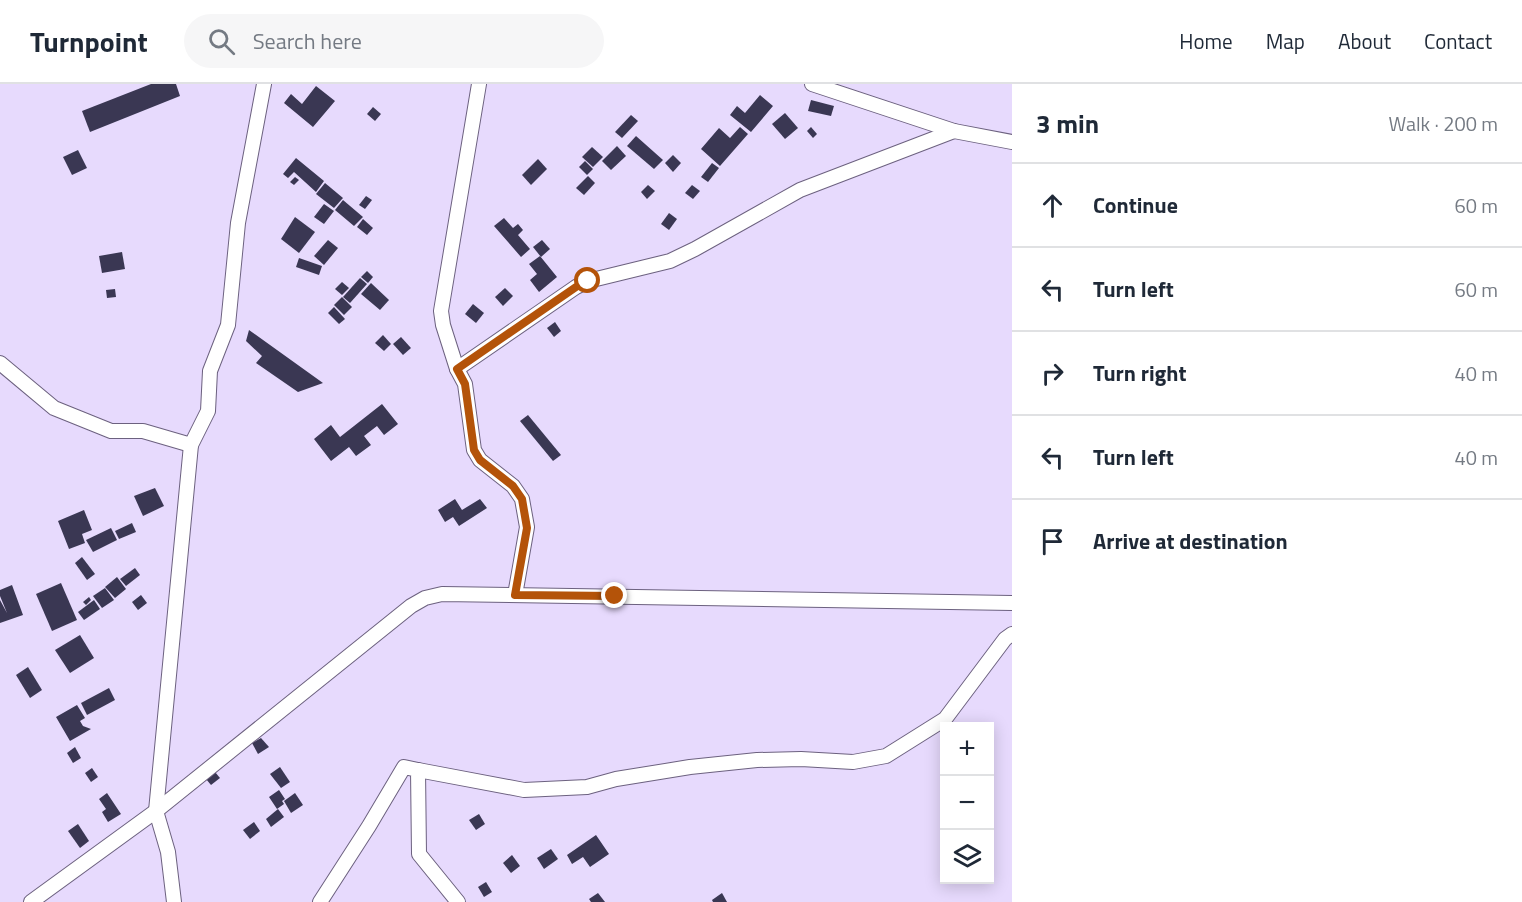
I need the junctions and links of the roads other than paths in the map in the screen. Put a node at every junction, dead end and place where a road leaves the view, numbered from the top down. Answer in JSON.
{"nodes":[{"id":1,"x":264,"y":84,"type":"edge"},
{"id":2,"x":479,"y":84,"type":"edge"},
{"id":3,"x":812,"y":84,"type":"edge"},
{"id":4,"x":954,"y":131,"type":"junction"},
{"id":5,"x":1012,"y":142,"type":"edge"},
{"id":6,"x":0,"y":363,"type":"edge"},
{"id":7,"x":457,"y":369,"type":"junction"},
{"id":8,"x":191,"y":445,"type":"junction"},
{"id":9,"x":515,"y":595,"type":"junction"},
{"id":10,"x":1012,"y":603,"type":"edge"},
{"id":11,"x":1012,"y":633,"type":"edge"},
{"id":12,"x":418,"y":770,"type":"junction"},
{"id":13,"x":156,"y":811,"type":"junction"},
{"id":14,"x":31,"y":902,"type":"edge"},
{"id":15,"x":174,"y":902,"type":"edge"},
{"id":16,"x":320,"y":902,"type":"edge"},
{"id":17,"x":458,"y":902,"type":"edge"}],
"edges":[{"from":1,"to":8,"type":"street"},
{"from":2,"to":7,"type":"street"},
{"from":3,"to":4,"type":"street"},
{"from":4,"to":5,"type":"street"},
{"from":4,"to":7,"type":"street"},
{"from":6,"to":8,"type":"street"},
{"from":7,"to":9,"type":"street"},
{"from":8,"to":13,"type":"street"},
{"from":9,"to":10,"type":"street"},
{"from":9,"to":13,"type":"street"},
{"from":11,"to":12,"type":"street"},
{"from":12,"to":16,"type":"street"},
{"from":12,"to":17,"type":"street"},
{"from":13,"to":14,"type":"street"},
{"from":13,"to":15,"type":"street"}]}
